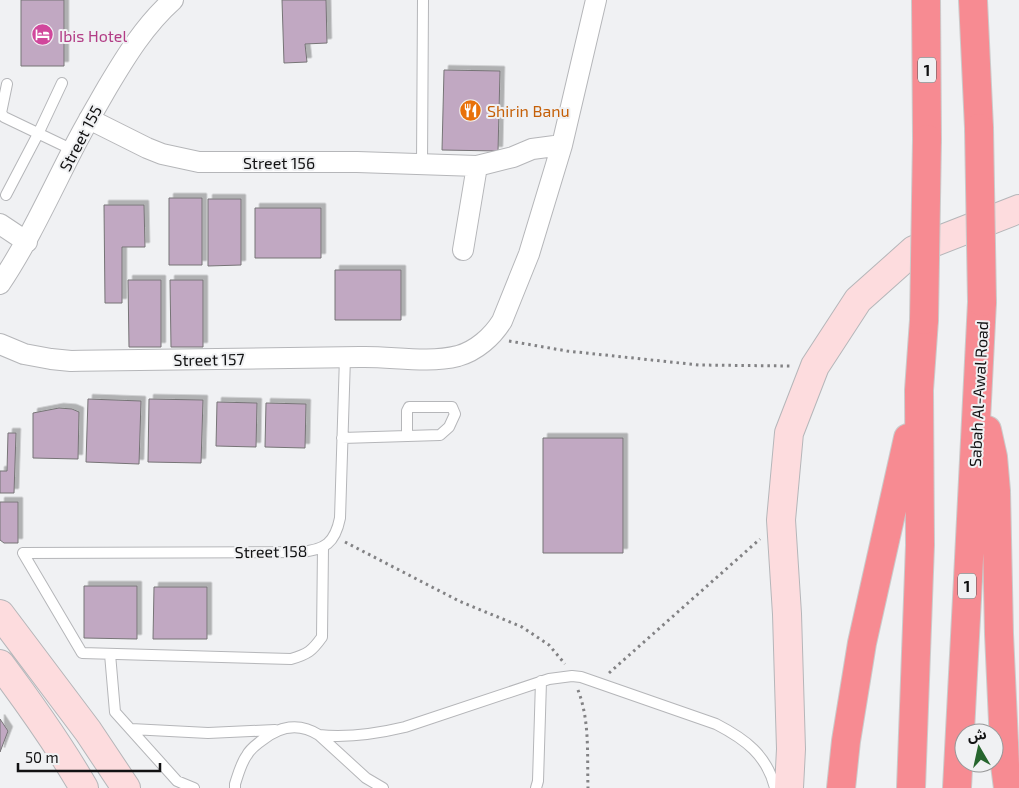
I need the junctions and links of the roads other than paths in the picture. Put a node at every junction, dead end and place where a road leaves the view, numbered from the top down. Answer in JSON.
{"nodes":[{"id":1,"x":173,"y":0,"type":"edge"},
{"id":2,"x":423,"y":0,"type":"edge"},
{"id":3,"x":596,"y":0,"type":"edge"},
{"id":4,"x":926,"y":0,"type":"edge"},
{"id":5,"x":974,"y":0,"type":"edge"},
{"id":6,"x":62,"y":83,"type":"dead end"},
{"id":7,"x":7,"y":84,"type":"dead end"},
{"id":8,"x":89,"y":119,"type":"junction"},
{"id":9,"x":38,"y":134,"type":"junction"},
{"id":10,"x":562,"y":145,"type":"junction"},
{"id":11,"x":73,"y":150,"type":"junction"},
{"id":12,"x":422,"y":164,"type":"junction"},
{"id":13,"x":477,"y":166,"type":"junction"},
{"id":14,"x":6,"y":195,"type":"dead end"},
{"id":15,"x":1019,"y":209,"type":"edge"},
{"id":16,"x":0,"y":224,"type":"edge"},
{"id":17,"x":27,"y":242,"type":"junction"},
{"id":18,"x":463,"y":250,"type":"dead end"},
{"id":19,"x":0,"y":284,"type":"edge"},
{"id":20,"x":0,"y":344,"type":"edge"},
{"id":21,"x":345,"y":357,"type":"junction"},
{"id":22,"x":978,"y":384,"type":"junction"},
{"id":23,"x":919,"y":390,"type":"junction"},
{"id":24,"x":407,"y":436,"type":"junction"},
{"id":25,"x":342,"y":438,"type":"junction"},
{"id":26,"x":323,"y":547,"type":"junction"},
{"id":27,"x":0,"y":614,"type":"edge"},
{"id":28,"x":110,"y":654,"type":"junction"},
{"id":29,"x":0,"y":664,"type":"edge"},
{"id":30,"x":541,"y":682,"type":"junction"},
{"id":31,"x":35,"y":711,"type":"junction"},
{"id":32,"x":131,"y":729,"type":"junction"},
{"id":33,"x":88,"y":730,"type":"junction"},
{"id":34,"x":279,"y":730,"type":"junction"},
{"id":35,"x":319,"y":735,"type":"junction"},
{"id":36,"x":65,"y":788,"type":"edge"},
{"id":37,"x":84,"y":788,"type":"edge"},
{"id":38,"x":126,"y":788,"type":"edge"},
{"id":39,"x":141,"y":788,"type":"edge"},
{"id":40,"x":194,"y":788,"type":"edge"},
{"id":41,"x":235,"y":788,"type":"edge"},
{"id":42,"x":383,"y":788,"type":"edge"},
{"id":43,"x":536,"y":788,"type":"edge"},
{"id":44,"x":775,"y":788,"type":"edge"},
{"id":45,"x":789,"y":788,"type":"edge"},
{"id":46,"x":841,"y":788,"type":"edge"},
{"id":47,"x":911,"y":788,"type":"edge"},
{"id":48,"x":957,"y":788,"type":"edge"},
{"id":49,"x":1008,"y":788,"type":"edge"}],
"edges":[{"from":1,"to":8,"type":"street","name":"Street 155"},
{"from":2,"to":12,"type":"lane"},
{"from":3,"to":10,"type":"street"},
{"from":4,"to":23,"type":"highway","number":"1","bridge":true},
{"from":5,"to":22,"type":"highway","name":"Sabah Al-Awal Road","number":"1","bridge":true},
{"from":6,"to":9,"type":"lane"},
{"from":7,"to":9,"type":"lane"},
{"from":8,"to":11,"type":"street","name":"Street 155"},
{"from":8,"to":12,"type":"street","name":"Street 156"},
{"from":9,"to":11,"type":"lane"},
{"from":9,"to":14,"type":"lane"},
{"from":10,"to":13,"type":"street","name":"Street 156"},
{"from":10,"to":21,"type":"street","name":"Street 157"},
{"from":11,"to":17,"type":"street","name":"Street 155"},
{"from":12,"to":13,"type":"street","name":"Street 156"},
{"from":13,"to":18,"type":"street"},
{"from":15,"to":45,"type":"main road"},
{"from":16,"to":17,"type":"street"},
{"from":17,"to":19,"type":"street","name":"Street 155"},
{"from":20,"to":21,"type":"street","name":"Street 157"},
{"from":21,"to":25,"type":"lane"},
{"from":22,"to":48,"type":"highway","name":"Sabah Al-Awal Road","number":"1"},
{"from":22,"to":49,"type":"highway"},
{"from":23,"to":46,"type":"highway"},
{"from":23,"to":47,"type":"highway","number":"1"},
{"from":24,"to":24,"type":"lane"},
{"from":24,"to":25,"type":"lane"},
{"from":25,"to":26,"type":"lane","name":"Street 158"},
{"from":26,"to":28,"type":"lane"},
{"from":26,"to":28,"type":"lane","name":"Street 158"},
{"from":27,"to":33,"type":"main road"},
{"from":28,"to":32,"type":"lane"},
{"from":29,"to":31,"type":"main road"},
{"from":30,"to":35,"type":"lane"},
{"from":30,"to":43,"type":"lane"},
{"from":30,"to":44,"type":"lane"},
{"from":31,"to":36,"type":"main road"},
{"from":31,"to":37,"type":"main road"},
{"from":32,"to":34,"type":"lane"},
{"from":32,"to":40,"type":"lane"},
{"from":33,"to":38,"type":"main road"},
{"from":33,"to":39,"type":"main road"},
{"from":34,"to":35,"type":"lane"},
{"from":34,"to":41,"type":"lane"},
{"from":35,"to":42,"type":"lane"}]}
